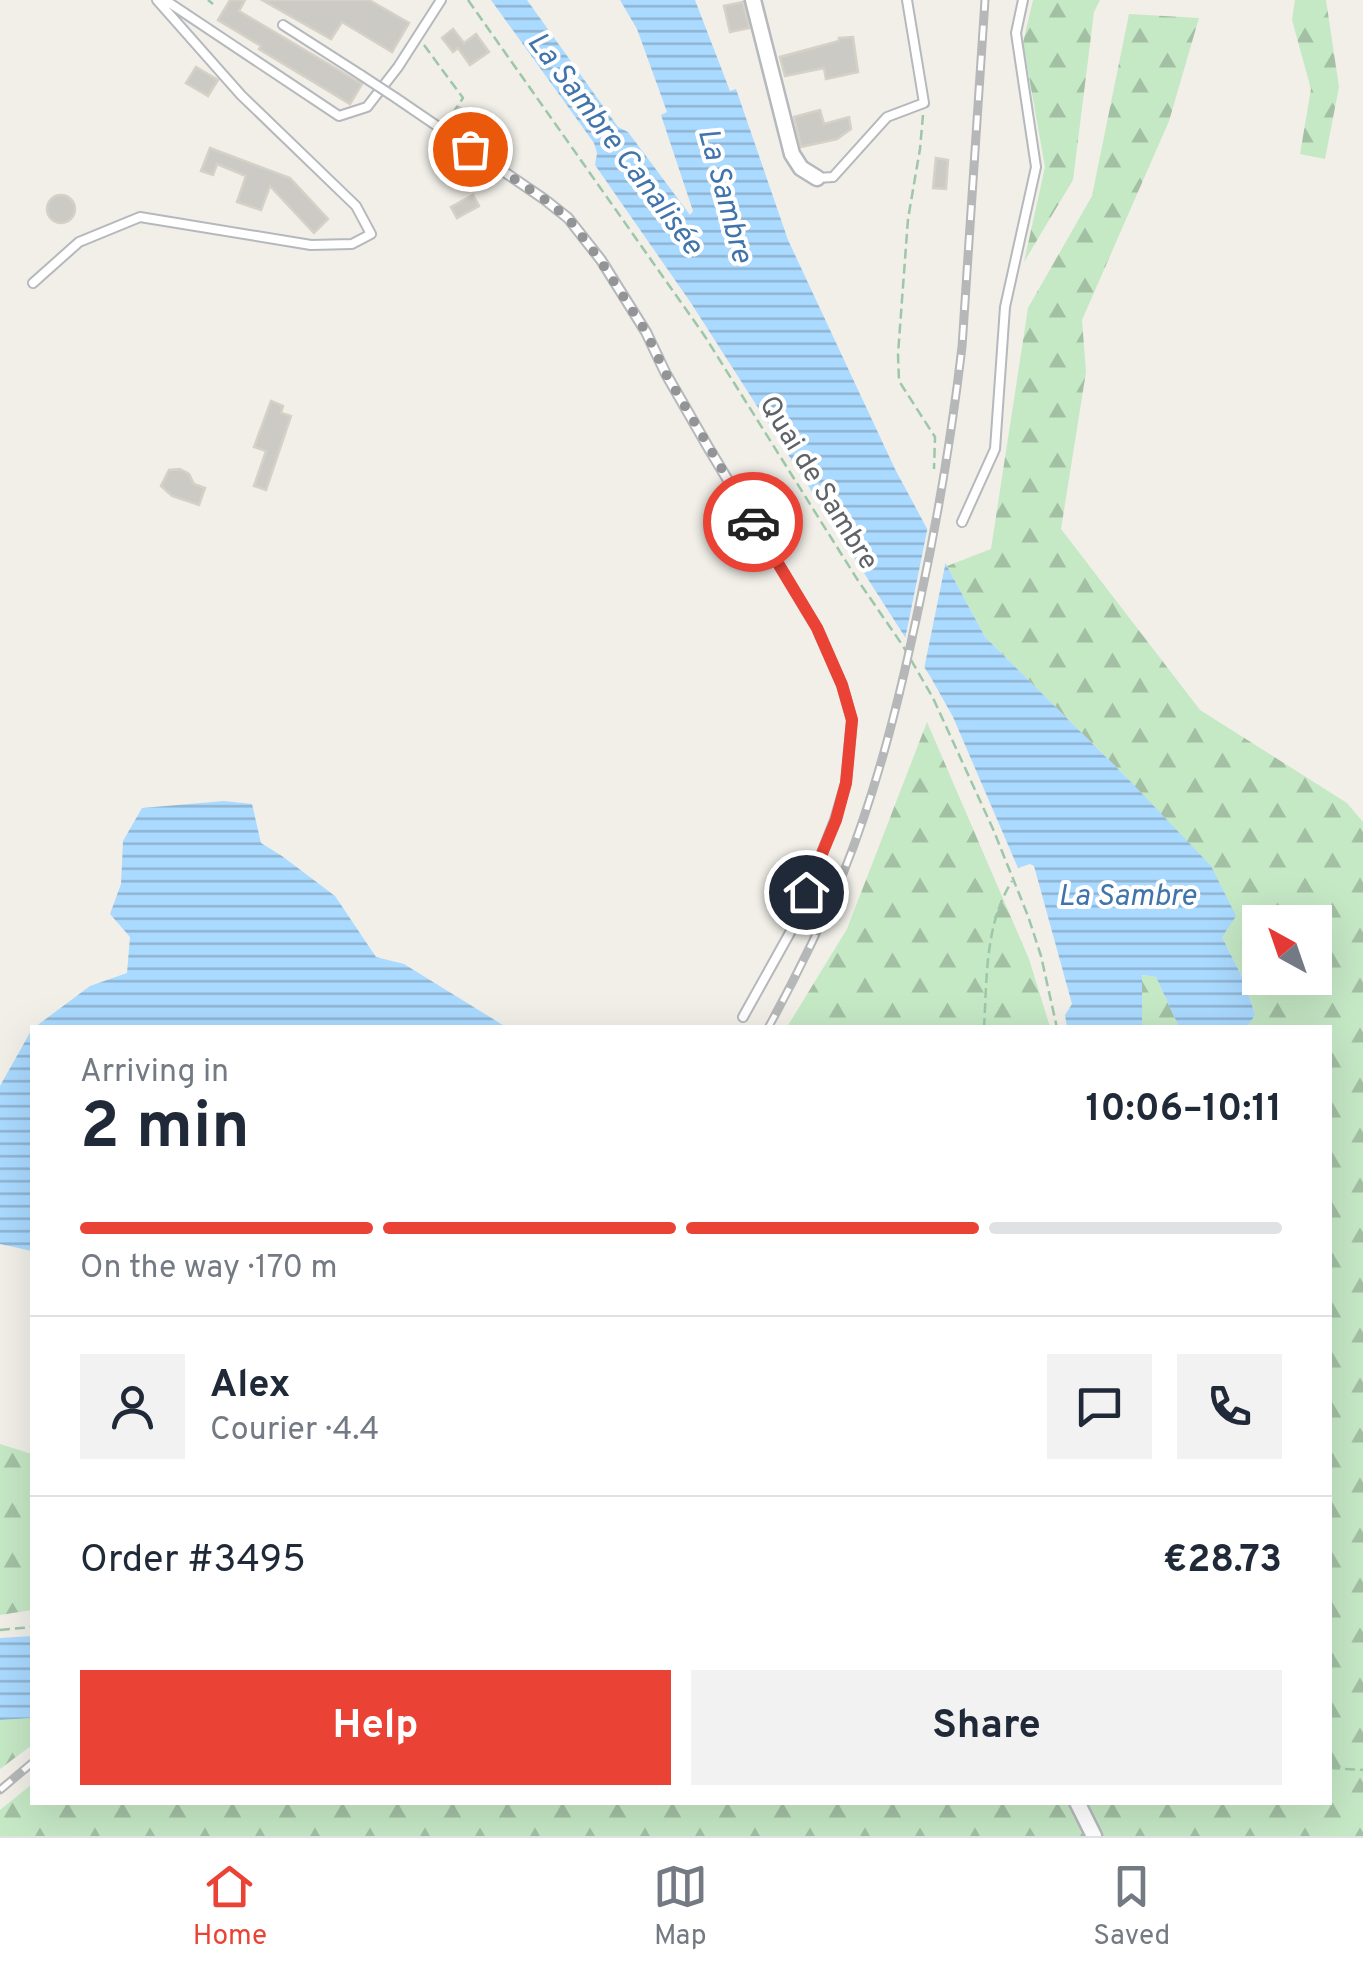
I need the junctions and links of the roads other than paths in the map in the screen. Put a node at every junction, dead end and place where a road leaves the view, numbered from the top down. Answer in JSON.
{"nodes":[{"id":1,"x":156,"y":0,"type":"edge"},
{"id":2,"x":165,"y":0,"type":"edge"},
{"id":3,"x":441,"y":0,"type":"edge"},
{"id":4,"x":753,"y":0,"type":"edge"},
{"id":5,"x":907,"y":0,"type":"edge"},
{"id":6,"x":1023,"y":0,"type":"edge"},
{"id":7,"x":178,"y":4,"type":"edge"},
{"id":8,"x":283,"y":25,"type":"dead end"},
{"id":9,"x":817,"y":178,"type":"joint"},
{"id":10,"x":33,"y":283,"type":"dead end"},
{"id":11,"x":962,"y":522,"type":"dead end"},
{"id":12,"x":742,"y":1016,"type":"dead end"},
{"id":13,"x":1078,"y":1805,"type":"edge"},
{"id":14,"x":1094,"y":1836,"type":"edge"}],
"edges":[{"from":1,"to":10,"type":"lane"},
{"from":2,"to":7,"type":"lane"},
{"from":3,"to":7,"type":"lane"},
{"from":4,"to":9,"type":"street"},
{"from":5,"to":9,"type":"lane"},
{"from":6,"to":11,"type":"lane"},
{"from":8,"to":12,"type":"lane","bridge":true},
{"from":13,"to":14,"type":"street"}]}
